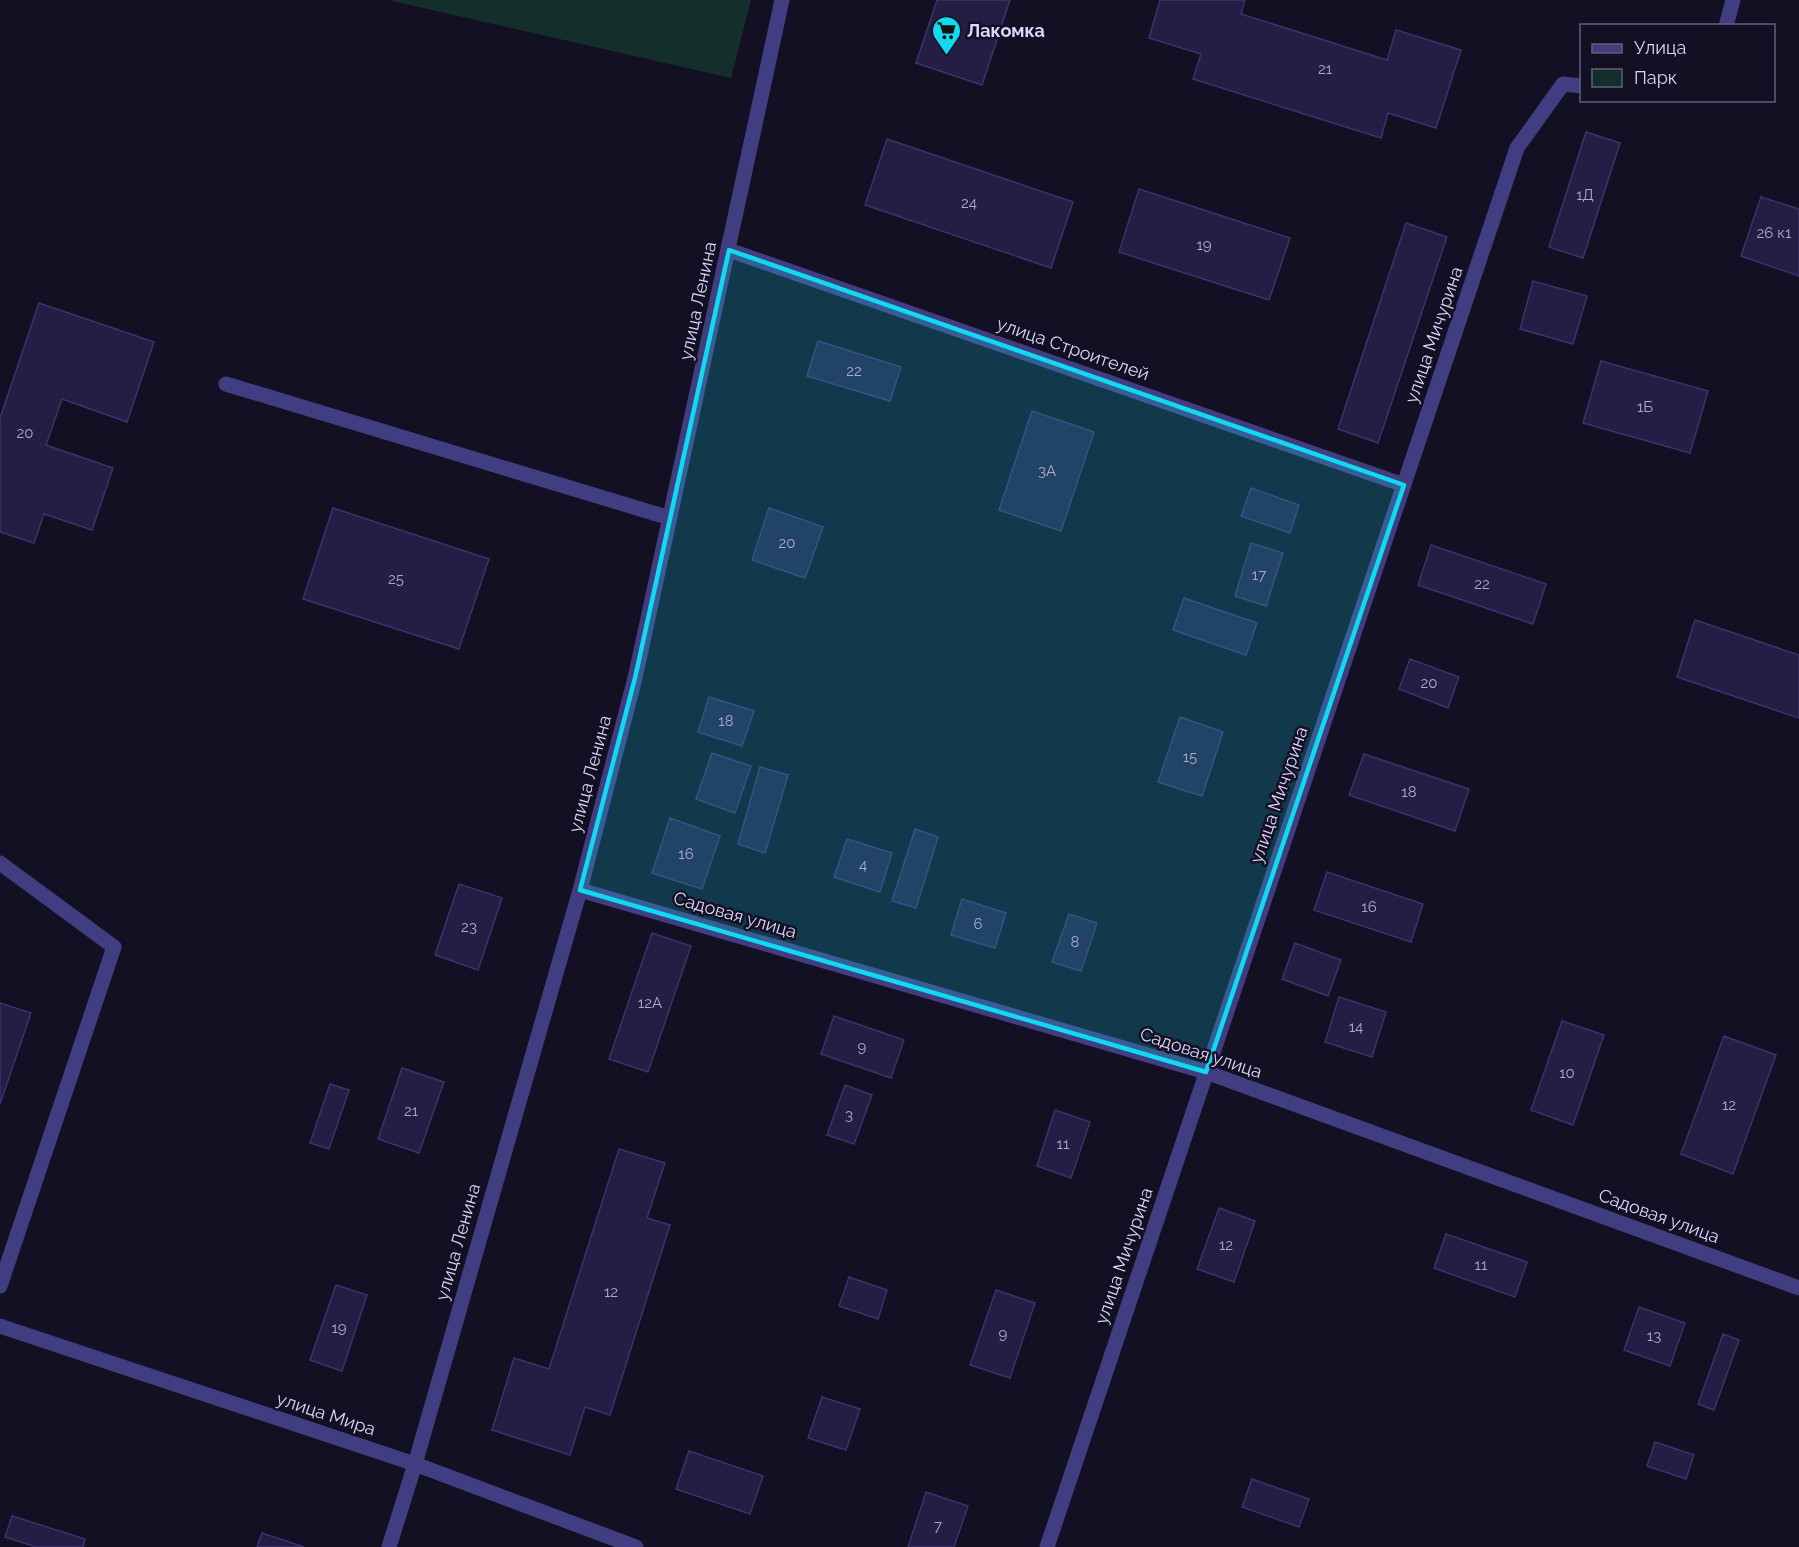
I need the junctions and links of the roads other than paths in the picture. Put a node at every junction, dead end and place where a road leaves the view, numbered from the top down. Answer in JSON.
{"nodes":[{"id":1,"x":782,"y":0,"type":"edge"},
{"id":2,"x":1733,"y":0,"type":"edge"},
{"id":3,"x":1727,"y":24,"type":"edge"},
{"id":4,"x":1580,"y":86,"type":"edge"},
{"id":5,"x":729,"y":250,"type":"junction"},
{"id":6,"x":226,"y":384,"type":"dead end"},
{"id":7,"x":1404,"y":485,"type":"junction"},
{"id":8,"x":670,"y":518,"type":"junction"},
{"id":9,"x":0,"y":863,"type":"edge"},
{"id":10,"x":580,"y":890,"type":"junction"},
{"id":11,"x":1206,"y":1072,"type":"junction"},
{"id":12,"x":0,"y":1286,"type":"edge"},
{"id":13,"x":1799,"y":1288,"type":"edge"},
{"id":14,"x":0,"y":1326,"type":"edge"},
{"id":15,"x":415,"y":1464,"type":"junction"},
{"id":16,"x":389,"y":1547,"type":"edge"},
{"id":17,"x":636,"y":1547,"type":"edge"},
{"id":18,"x":1047,"y":1547,"type":"edge"}],
"edges":[{"from":1,"to":5,"type":"street","name":"улица Ленина"},
{"from":2,"to":3,"type":"street"},
{"from":4,"to":7,"type":"street","name":"улица Мичурина"},
{"from":5,"to":7,"type":"street","name":"улица Строителей"},
{"from":5,"to":8,"type":"street","name":"улица Ленина"},
{"from":6,"to":8,"type":"street"},
{"from":7,"to":11,"type":"street","name":"улица Мичурина"},
{"from":8,"to":10,"type":"street","name":"улица Ленина"},
{"from":9,"to":12,"type":"street"},
{"from":10,"to":11,"type":"street","name":"Садовая улица"},
{"from":10,"to":15,"type":"street","name":"улица Ленина"},
{"from":11,"to":13,"type":"street","name":"Садовая улица"},
{"from":11,"to":18,"type":"street","name":"улица Мичурина"},
{"from":14,"to":15,"type":"street","name":"улица Мира"},
{"from":15,"to":16,"type":"street","name":"улица Ленина"},
{"from":15,"to":17,"type":"street","name":"улица Мира"}]}
